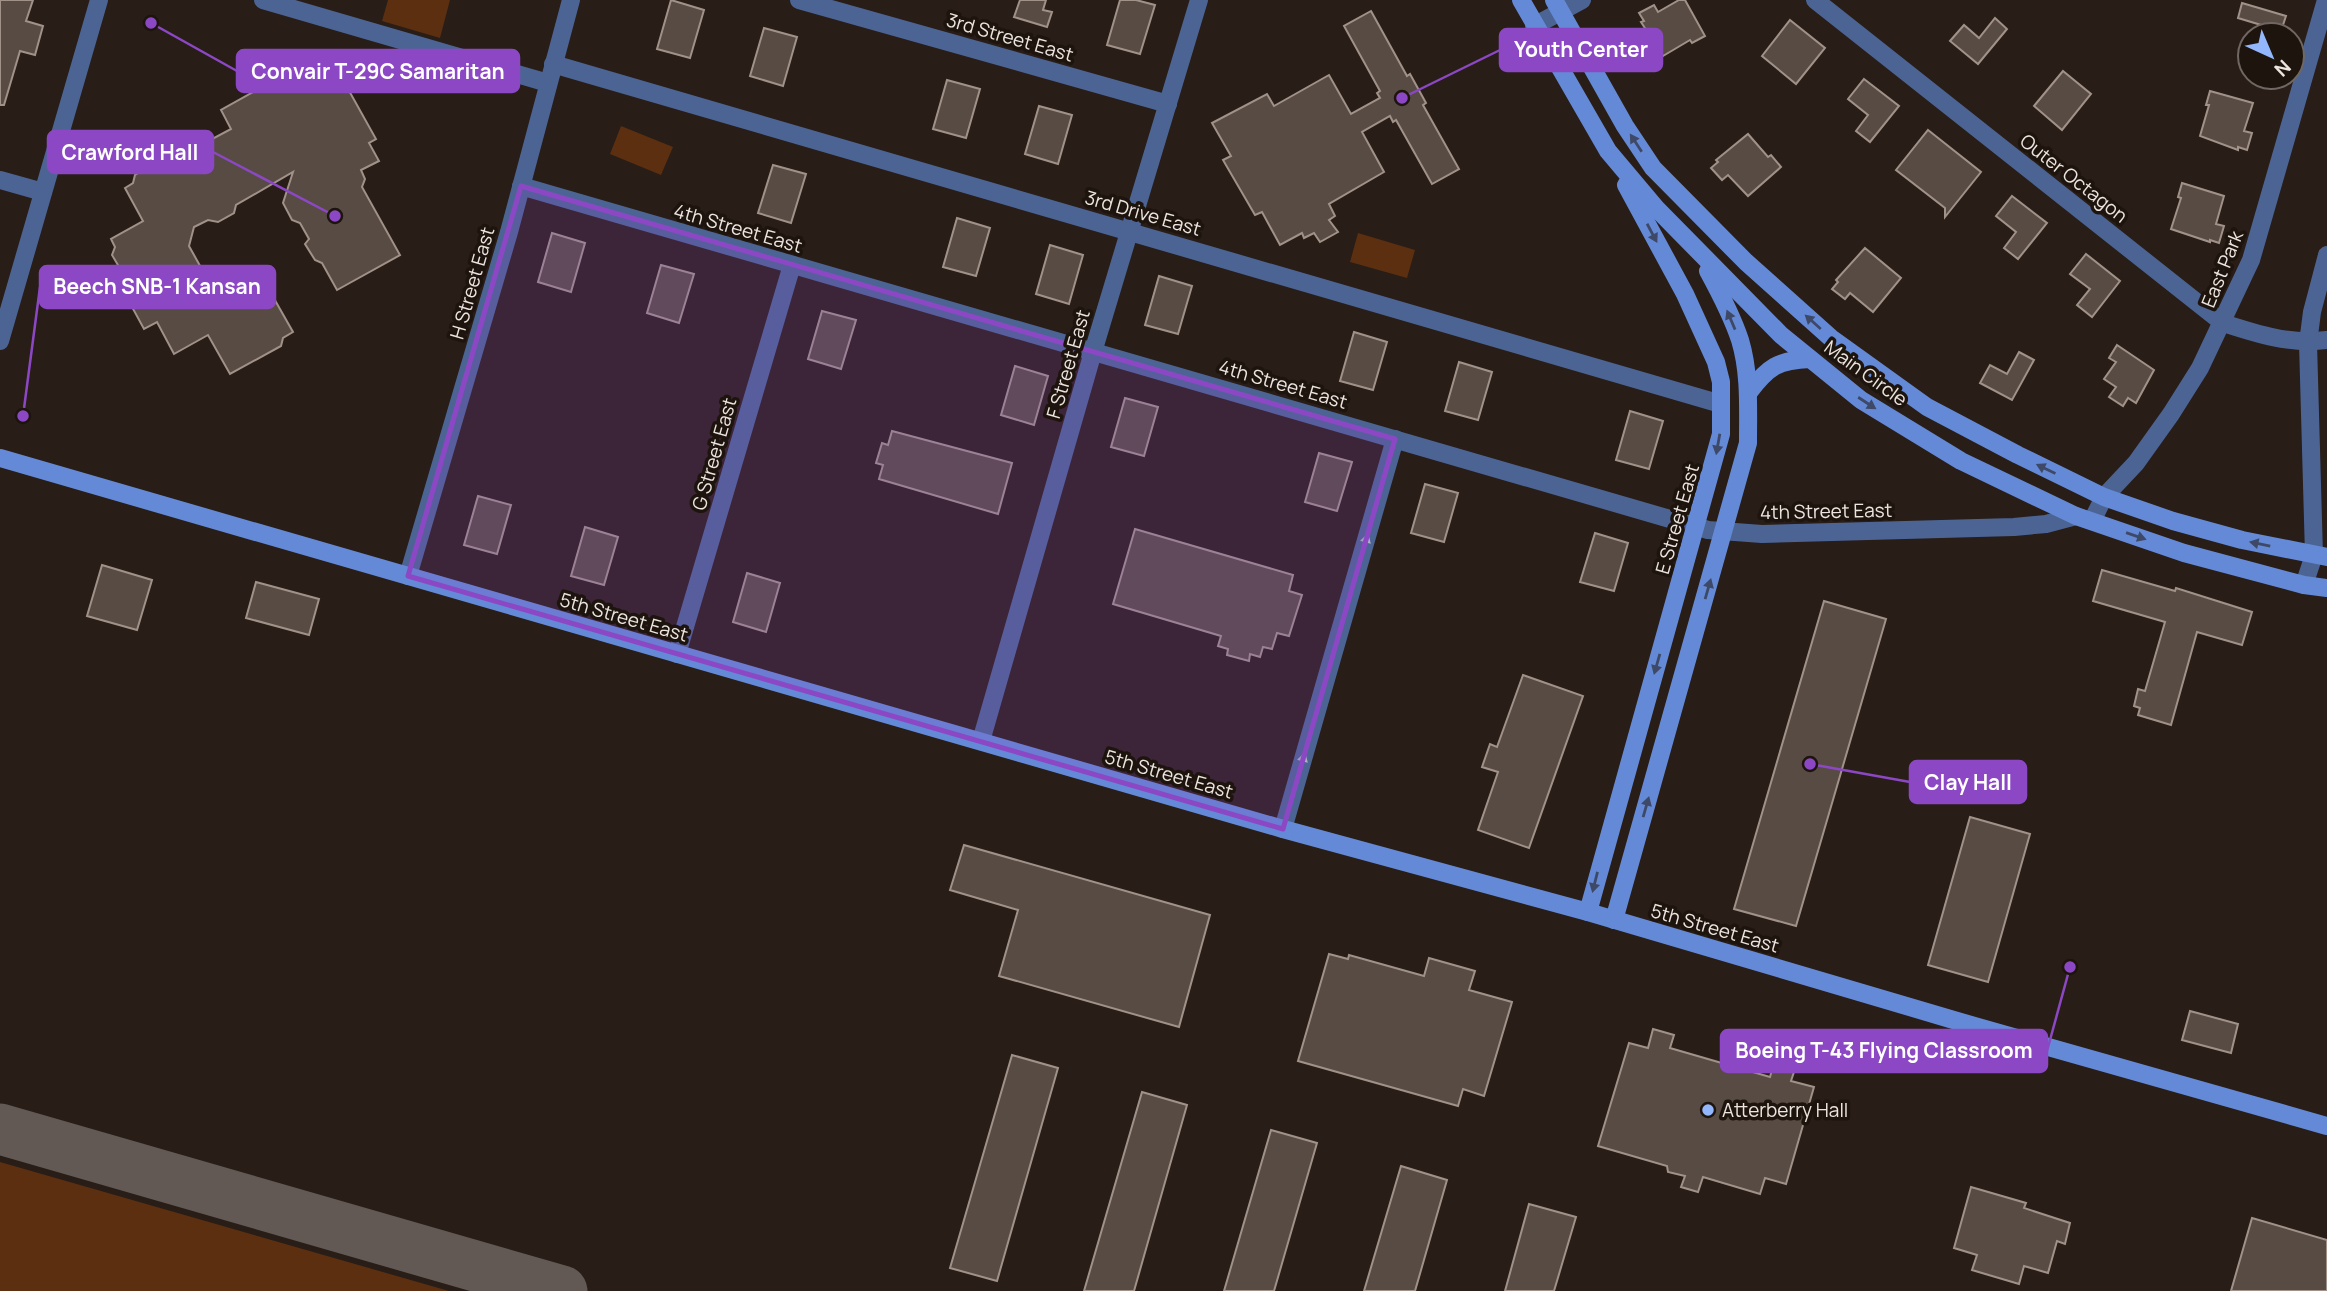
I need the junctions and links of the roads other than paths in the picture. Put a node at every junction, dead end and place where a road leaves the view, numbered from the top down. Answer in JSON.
{"nodes":[{"id":1,"x":99,"y":0,"type":"edge"},
{"id":2,"x":263,"y":0,"type":"edge"},
{"id":3,"x":571,"y":0,"type":"edge"},
{"id":4,"x":799,"y":0,"type":"edge"},
{"id":5,"x":1199,"y":0,"type":"edge"},
{"id":6,"x":1521,"y":0,"type":"edge"},
{"id":7,"x":1582,"y":0,"type":"edge"},
{"id":8,"x":1815,"y":0,"type":"edge"},
{"id":9,"x":2325,"y":1,"type":"edge"},
{"id":10,"x":1558,"y":6,"type":"edge"},
{"id":11,"x":1535,"y":26,"type":"junction"},
{"id":12,"x":553,"y":64,"type":"junction"},
{"id":13,"x":548,"y":83,"type":"junction"},
{"id":14,"x":1168,"y":104,"type":"junction"},
{"id":15,"x":1608,"y":151,"type":"junction"},
{"id":16,"x":1653,"y":168,"type":"junction"},
{"id":17,"x":0,"y":180,"type":"edge"},
{"id":18,"x":521,"y":186,"type":"junction"},
{"id":19,"x":43,"y":192,"type":"junction"},
{"id":20,"x":1129,"y":231,"type":"junction"},
{"id":21,"x":1698,"y":252,"type":"junction"},
{"id":22,"x":2327,"y":255,"type":"edge"},
{"id":23,"x":792,"y":265,"type":"junction"},
{"id":24,"x":2223,"y":323,"type":"junction"},
{"id":25,"x":2327,"y":340,"type":"edge"},
{"id":26,"x":0,"y":341,"type":"edge"},
{"id":27,"x":2308,"y":343,"type":"junction"},
{"id":28,"x":1093,"y":352,"type":"junction"},
{"id":29,"x":1810,"y":359,"type":"junction"},
{"id":30,"x":1749,"y":392,"type":"junction"},
{"id":31,"x":1721,"y":404,"type":"junction"},
{"id":32,"x":1395,"y":439,"type":"junction"},
{"id":33,"x":0,"y":458,"type":"edge"},
{"id":34,"x":2104,"y":497,"type":"junction"},
{"id":35,"x":2050,"y":503,"type":"junction"},
{"id":36,"x":2084,"y":518,"type":"junction"},
{"id":37,"x":2046,"y":524,"type":"junction"},
{"id":38,"x":1696,"y":526,"type":"junction"},
{"id":39,"x":1724,"y":532,"type":"junction"},
{"id":40,"x":2320,"y":556,"type":"edge"},
{"id":41,"x":408,"y":576,"type":"junction"},
{"id":42,"x":2304,"y":585,"type":"junction"},
{"id":43,"x":2327,"y":588,"type":"edge"},
{"id":44,"x":2327,"y":602,"type":"edge"},
{"id":45,"x":677,"y":654,"type":"junction"},
{"id":46,"x":981,"y":741,"type":"junction"},
{"id":47,"x":1283,"y":829,"type":"junction"},
{"id":48,"x":1588,"y":912,"type":"junction"},
{"id":49,"x":1614,"y":920,"type":"junction"},
{"id":50,"x":2327,"y":1126,"type":"edge"}],
"edges":[{"from":1,"to":19,"type":"street"},
{"from":2,"to":13,"type":"street"},
{"from":3,"to":12,"type":"street","name":"H Street East"},
{"from":4,"to":14,"type":"street","name":"3rd Street East"},
{"from":5,"to":14,"type":"street","name":"F Street East"},
{"from":6,"to":11,"type":"street","name":"Main Circle"},
{"from":7,"to":10,"type":"street"},
{"from":8,"to":24,"type":"street","name":"Outer Octagon"},
{"from":9,"to":24,"type":"street","name":"East Park"},
{"from":10,"to":11,"type":"street"},
{"from":16,"to":10,"type":"street","name":"Main Circle","one_way":true},
{"from":11,"to":15,"type":"street","name":"Main Circle"},
{"from":12,"to":13,"type":"street","name":"H Street East"},
{"from":12,"to":20,"type":"street","name":"3rd Drive East"},
{"from":13,"to":18,"type":"street","name":"H Street East"},
{"from":14,"to":20,"type":"street","name":"F Street East"},
{"from":15,"to":21,"type":"street","name":"Main Circle"},
{"from":15,"to":31,"type":"street","name":"E Street East","one_way":true},
{"from":16,"to":21,"type":"street"},
{"from":34,"to":16,"type":"street","name":"Main Circle","one_way":true},
{"from":17,"to":19,"type":"street"},
{"from":18,"to":23,"type":"street","name":"4th Street East"},
{"from":18,"to":41,"type":"street","name":"H Street East"},
{"from":19,"to":26,"type":"street"},
{"from":20,"to":28,"type":"street","name":"F Street East"},
{"from":20,"to":31,"type":"street","name":"3rd Drive East"},
{"from":21,"to":29,"type":"street","name":"Main Circle"},
{"from":30,"to":21,"type":"street","one_way":true},
{"from":22,"to":27,"type":"street"},
{"from":23,"to":28,"type":"street","name":"4th Street East"},
{"from":23,"to":45,"type":"street","name":"G Street East"},
{"from":24,"to":27,"type":"street","name":"Outer Octagon"},
{"from":24,"to":34,"type":"street","name":"East Park"},
{"from":25,"to":27,"type":"street","name":"Outer Octagon"},
{"from":27,"to":40,"type":"street"},
{"from":28,"to":32,"type":"street","name":"4th Street East"},
{"from":28,"to":46,"type":"street","name":"F Street East"},
{"from":29,"to":30,"type":"street"},
{"from":29,"to":35,"type":"street","name":"Main Circle","one_way":true},
{"from":30,"to":39,"type":"street"},
{"from":31,"to":38,"type":"street","name":"E Street East","one_way":true},
{"from":32,"to":38,"type":"street","name":"4th Street East"},
{"from":47,"to":32,"type":"street","one_way":true},
{"from":33,"to":41,"type":"street","name":"5th Street East"},
{"from":34,"to":36,"type":"street","name":"East Park"},
{"from":40,"to":34,"type":"street","name":"Main Circle","one_way":true},
{"from":35,"to":36,"type":"street","name":"Main Circle"},
{"from":35,"to":37,"type":"street"},
{"from":36,"to":37,"type":"street","name":"4th Street East"},
{"from":36,"to":42,"type":"street","name":"Main Circle","one_way":true},
{"from":37,"to":39,"type":"street","name":"4th Street East"},
{"from":38,"to":39,"type":"street","name":"4th Street East"},
{"from":38,"to":48,"type":"street","name":"E Street East","one_way":true},
{"from":49,"to":39,"type":"street","one_way":true},
{"from":40,"to":42,"type":"street"},
{"from":41,"to":45,"type":"street","name":"5th Street East"},
{"from":42,"to":43,"type":"street","name":"Main Circle"},
{"from":42,"to":44,"type":"street"},
{"from":45,"to":46,"type":"street","name":"5th Street East"},
{"from":46,"to":47,"type":"street","name":"5th Street East"},
{"from":47,"to":48,"type":"street","name":"5th Street East"},
{"from":48,"to":49,"type":"street","name":"5th Street East"},
{"from":49,"to":50,"type":"street","name":"5th Street East"}]}
